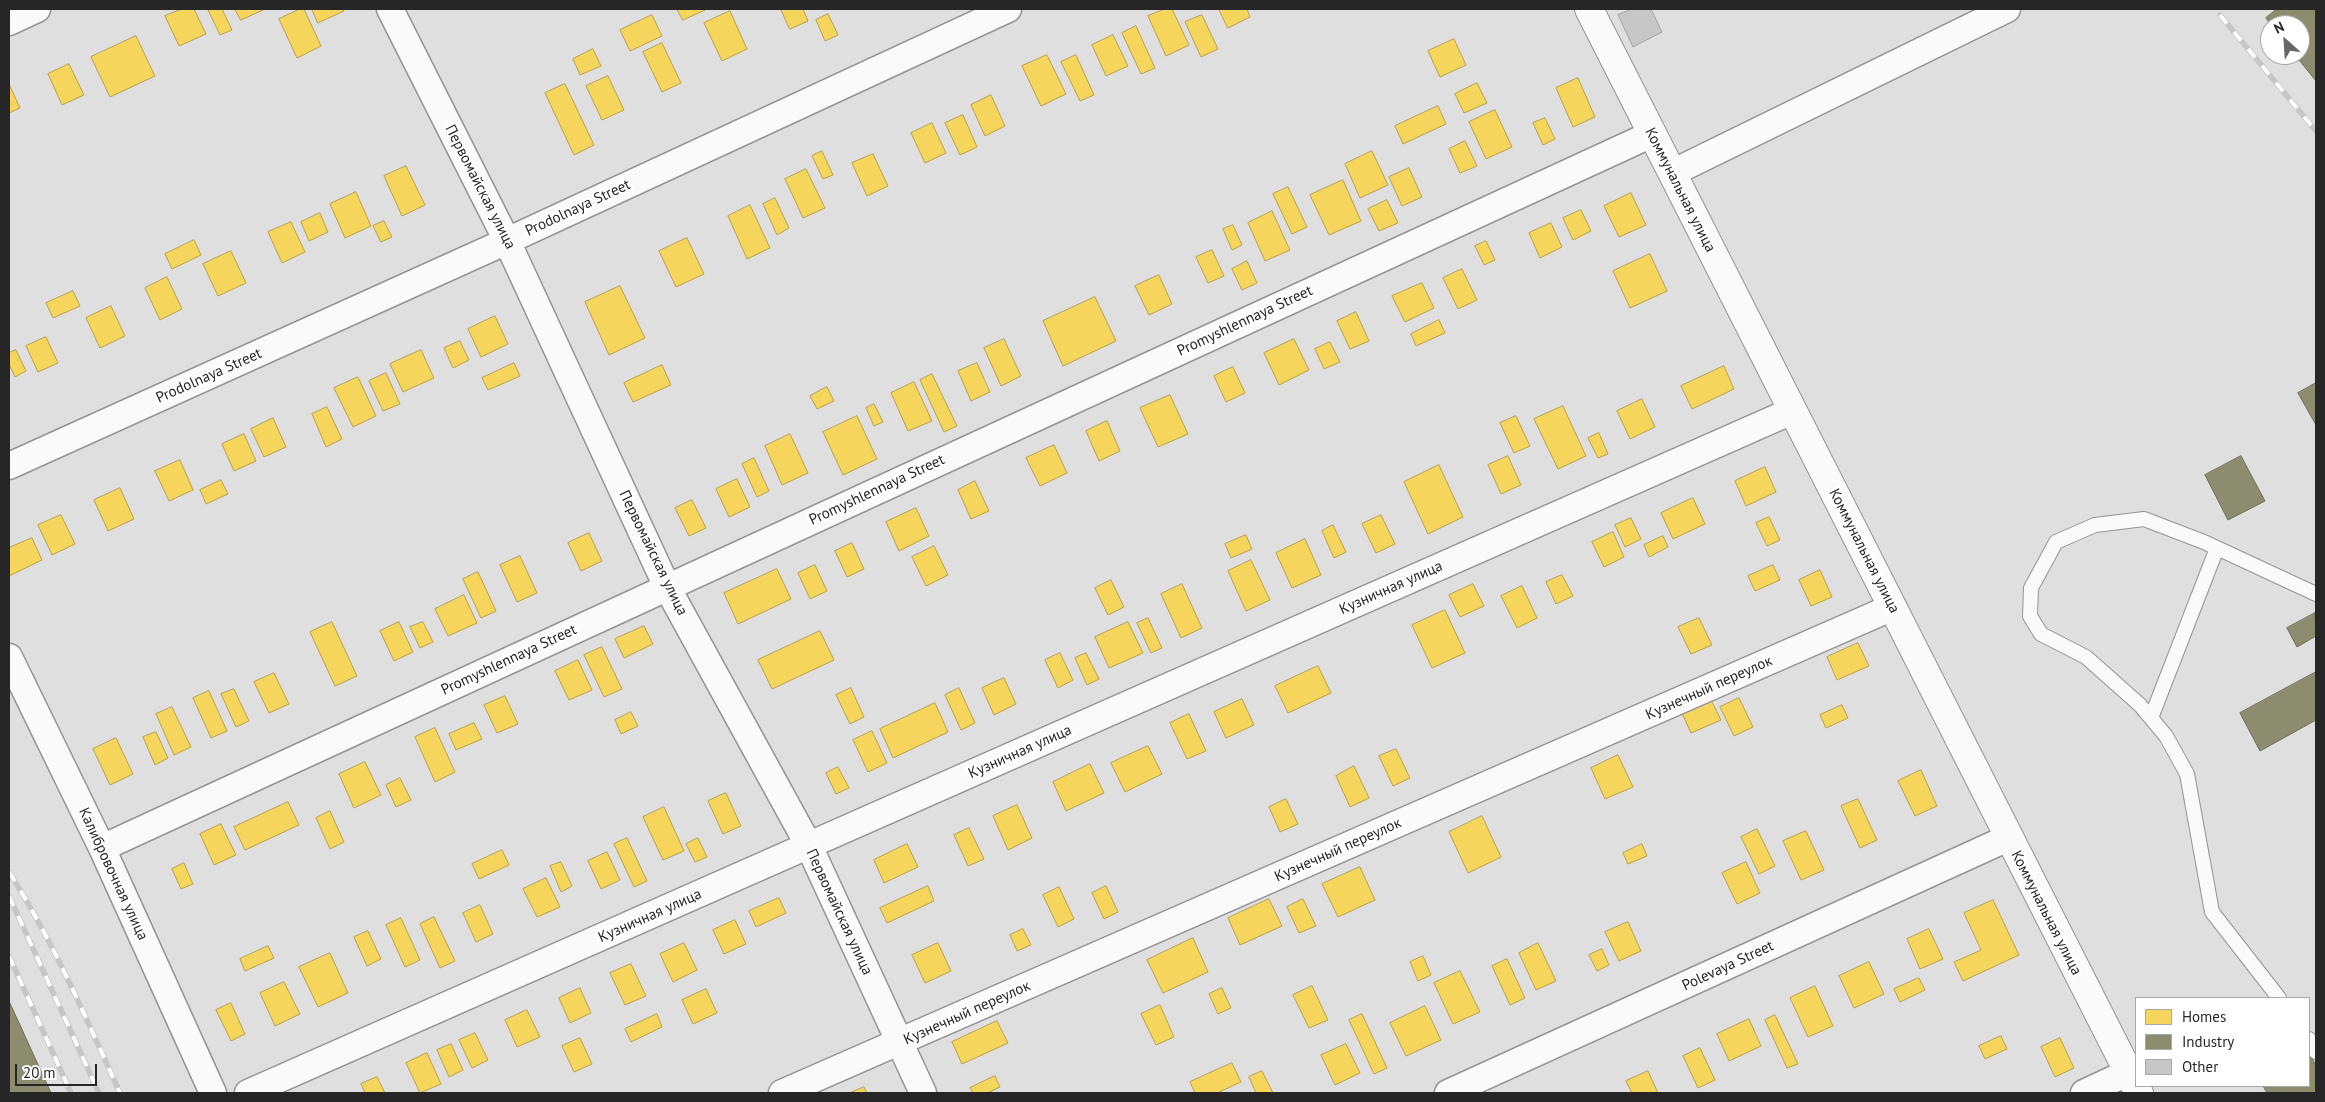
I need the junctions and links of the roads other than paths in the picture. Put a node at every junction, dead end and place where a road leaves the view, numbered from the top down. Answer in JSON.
{"nodes":[{"id":1,"x":38,"y":9,"type":"edge"},
{"id":2,"x":390,"y":9,"type":"edge"},
{"id":3,"x":1008,"y":9,"type":"edge"},
{"id":4,"x":1589,"y":9,"type":"edge"},
{"id":5,"x":2007,"y":9,"type":"edge"},
{"id":6,"x":9,"y":22,"type":"edge"},
{"id":7,"x":1652,"y":134,"type":"junction"},
{"id":8,"x":1672,"y":173,"type":"junction"},
{"id":9,"x":507,"y":241,"type":"junction"},
{"id":10,"x":1792,"y":411,"type":"junction"},
{"id":11,"x":9,"y":466,"type":"edge"},
{"id":12,"x":2217,"y":548,"type":"junction"},
{"id":13,"x":667,"y":587,"type":"junction"},
{"id":14,"x":2316,"y":594,"type":"edge"},
{"id":15,"x":1893,"y":607,"type":"junction"},
{"id":16,"x":9,"y":657,"type":"edge"},
{"id":17,"x":2151,"y":718,"type":"junction"},
{"id":18,"x":2008,"y":838,"type":"junction"},
{"id":19,"x":809,"y":846,"type":"junction"},
{"id":20,"x":102,"y":848,"type":"junction"},
{"id":21,"x":2278,"y":997,"type":"edge"},
{"id":22,"x":2310,"y":1041,"type":"edge"},
{"id":23,"x":899,"y":1042,"type":"junction"},
{"id":24,"x":2316,"y":1052,"type":"edge"},
{"id":25,"x":2134,"y":1083,"type":"edge"},
{"id":26,"x":213,"y":1093,"type":"edge"},
{"id":27,"x":248,"y":1093,"type":"edge"},
{"id":28,"x":782,"y":1093,"type":"edge"},
{"id":29,"x":923,"y":1093,"type":"edge"},
{"id":30,"x":1448,"y":1093,"type":"edge"},
{"id":31,"x":2084,"y":1093,"type":"edge"}],
"edges":[{"from":1,"to":6,"type":"street"},
{"from":2,"to":9,"type":"street","name":"Первомайская улица"},
{"from":3,"to":9,"type":"street","name":"Prodolnaya Street"},
{"from":4,"to":7,"type":"street","name":"Коммунальная улица"},
{"from":5,"to":8,"type":"street"},
{"from":7,"to":8,"type":"street","name":"Коммунальная улица"},
{"from":7,"to":13,"type":"street","name":"Promyshlennaya Street"},
{"from":8,"to":10,"type":"street","name":"Коммунальная улица"},
{"from":9,"to":11,"type":"street","name":"Prodolnaya Street"},
{"from":9,"to":13,"type":"street","name":"Первомайская улица"},
{"from":10,"to":15,"type":"street","name":"Коммунальная улица"},
{"from":10,"to":19,"type":"street","name":"Кузничная улица"},
{"from":12,"to":14,"type":"lane"},
{"from":12,"to":17,"type":"lane"},
{"from":12,"to":17,"type":"lane"},
{"from":13,"to":19,"type":"street","name":"Первомайская улица"},
{"from":13,"to":20,"type":"street","name":"Promyshlennaya Street"},
{"from":15,"to":18,"type":"street","name":"Коммунальная улица"},
{"from":15,"to":23,"type":"street","name":"Кузнечный переулок"},
{"from":16,"to":20,"type":"street","name":"Калибровочная улица"},
{"from":17,"to":21,"type":"lane"},
{"from":18,"to":25,"type":"street","name":"Коммунальная улица"},
{"from":18,"to":30,"type":"street","name":"Polevaya Street"},
{"from":19,"to":23,"type":"street","name":"Первомайская улица"},
{"from":19,"to":27,"type":"street","name":"Кузничная улица"},
{"from":20,"to":26,"type":"street","name":"Калибровочная улица"},
{"from":22,"to":24,"type":"lane"},
{"from":23,"to":28,"type":"street","name":"Кузнечный переулок"},
{"from":23,"to":29,"type":"street","name":"Первомайская улица"},
{"from":25,"to":31,"type":"street"}]}
